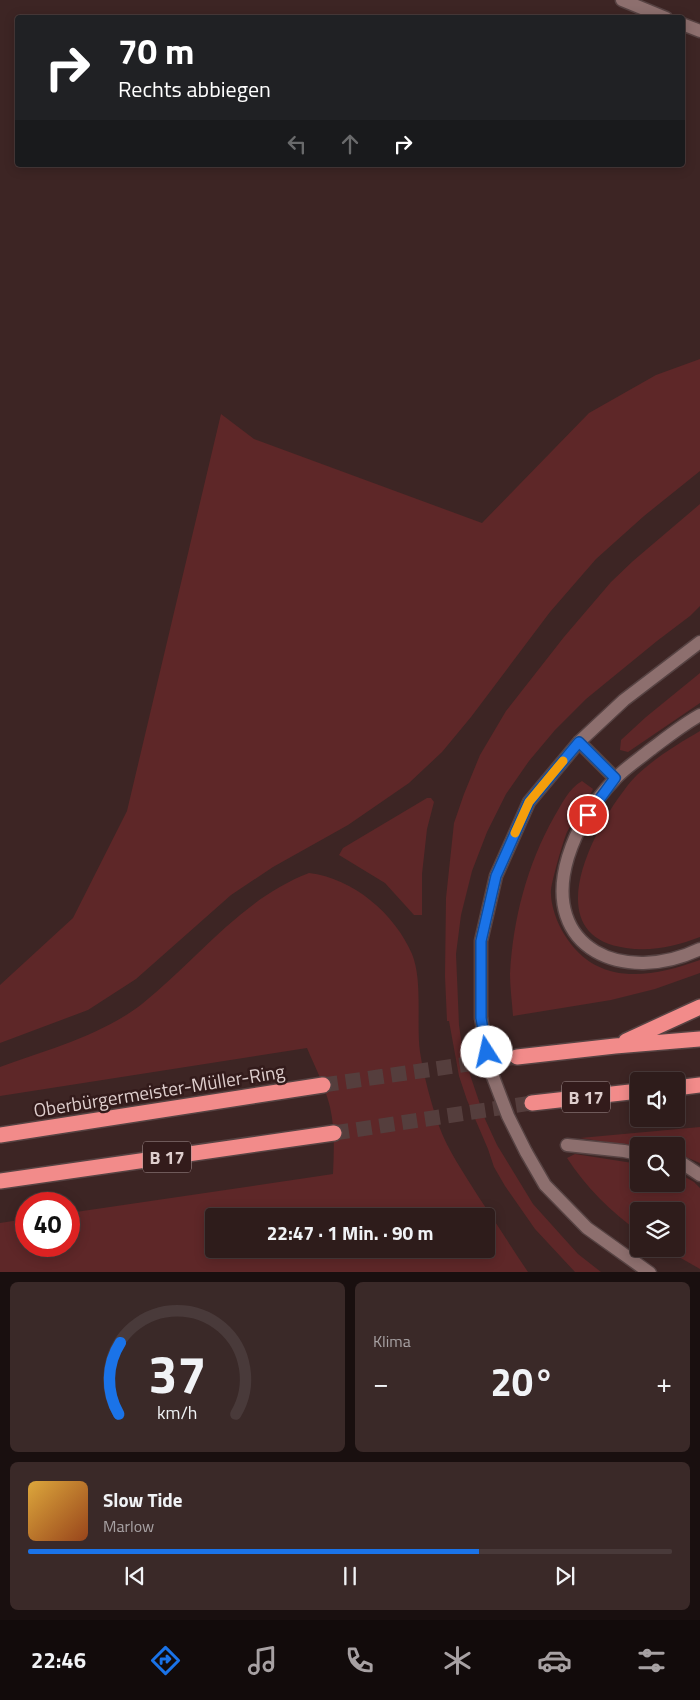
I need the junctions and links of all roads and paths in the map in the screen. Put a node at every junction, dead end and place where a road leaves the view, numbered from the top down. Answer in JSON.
{"nodes":[{"id":1,"x":622,"y":0,"type":"edge"},
{"id":2,"x":659,"y":15,"type":"edge"},
{"id":3,"x":685,"y":25,"type":"edge"},
{"id":4,"x":700,"y":31,"type":"edge"},
{"id":5,"x":700,"y":642,"type":"edge"},
{"id":6,"x":700,"y":715,"type":"edge"},
{"id":7,"x":579,"y":742,"type":"junction"},
{"id":8,"x":615,"y":778,"type":"junction"},
{"id":9,"x":700,"y":950,"type":"edge"},
{"id":10,"x":700,"y":1007,"type":"edge"},
{"id":11,"x":700,"y":1039,"type":"edge"},
{"id":12,"x":615,"y":1046,"type":"junction"},
{"id":13,"x":517,"y":1057,"type":"tunnel mouth"},
{"id":14,"x":323,"y":1085,"type":"tunnel mouth"},
{"id":15,"x":700,"y":1085,"type":"edge"},
{"id":16,"x":685,"y":1087,"type":"edge"},
{"id":17,"x":630,"y":1092,"type":"edge"},
{"id":18,"x":532,"y":1103,"type":"tunnel mouth"},
{"id":19,"x":334,"y":1133,"type":"tunnel mouth"},
{"id":20,"x":0,"y":1135,"type":"edge"},
{"id":21,"x":567,"y":1145,"type":"dead end"},
{"id":22,"x":630,"y":1152,"type":"edge"},
{"id":23,"x":685,"y":1165,"type":"edge"},
{"id":24,"x":700,"y":1175,"type":"edge"},
{"id":25,"x":0,"y":1181,"type":"edge"},
{"id":26,"x":650,"y":1272,"type":"edge"}],
"edges":[{"from":1,"to":2,"type":"street"},
{"from":3,"to":4,"type":"street"},
{"from":5,"to":7,"type":"street"},
{"from":6,"to":8,"type":"street"},
{"from":7,"to":8,"type":"street"},
{"from":7,"to":26,"type":"street","bridge":true},
{"from":8,"to":9,"type":"street"},
{"from":10,"to":12,"type":"highway"},
{"from":11,"to":12,"type":"highway"},
{"from":12,"to":13,"type":"highway"},
{"from":14,"to":20,"type":"highway","name":"Oberbürgermeister-Müller-Ring"},
{"from":15,"to":16,"type":"highway"},
{"from":17,"to":18,"type":"highway","number":"B 17"},
{"from":19,"to":25,"type":"highway","number":"B 17"},
{"from":21,"to":22,"type":"street"},
{"from":23,"to":24,"type":"street"}]}
